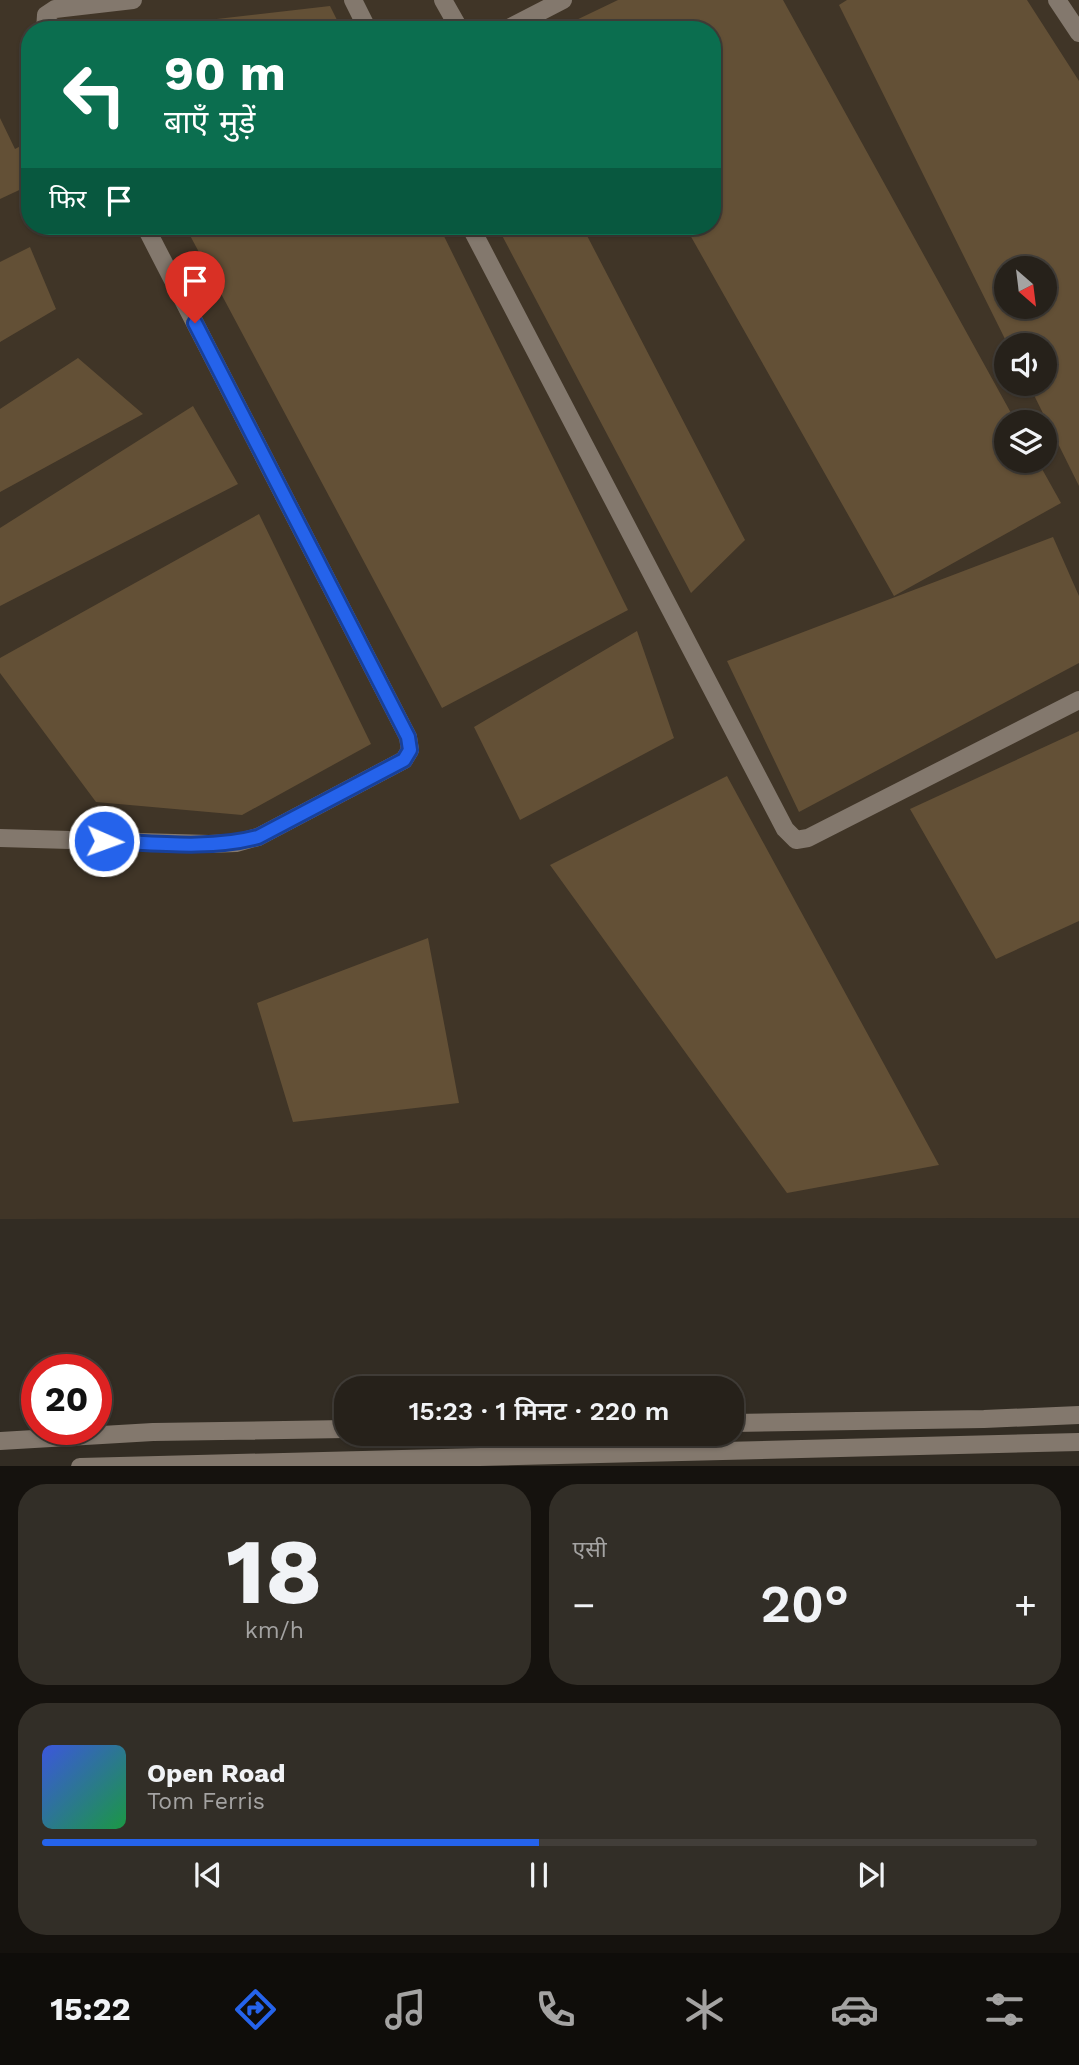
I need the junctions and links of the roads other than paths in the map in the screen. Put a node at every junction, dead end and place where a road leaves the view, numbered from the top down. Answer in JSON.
{"nodes":[{"id":1,"x":133,"y":0,"type":"edge"},
{"id":2,"x":353,"y":0,"type":"edge"},
{"id":3,"x":443,"y":0,"type":"edge"},
{"id":4,"x":563,"y":0,"type":"edge"},
{"id":5,"x":1057,"y":0,"type":"edge"},
{"id":6,"x":46,"y":21,"type":"edge"},
{"id":7,"x":364,"y":21,"type":"edge"},
{"id":8,"x":455,"y":21,"type":"edge"},
{"id":9,"x":522,"y":21,"type":"edge"},
{"id":10,"x":1079,"y":33,"type":"edge"},
{"id":11,"x":150,"y":235,"type":"edge"},
{"id":12,"x":475,"y":235,"type":"edge"},
{"id":13,"x":1079,"y":700,"type":"edge"},
{"id":14,"x":0,"y":838,"type":"edge"},
{"id":15,"x":1079,"y":1415,"type":"edge"},
{"id":16,"x":744,"y":1423,"type":"edge"},
{"id":17,"x":334,"y":1429,"type":"edge"},
{"id":18,"x":0,"y":1441,"type":"edge"},
{"id":19,"x":1079,"y":1442,"type":"edge"},
{"id":20,"x":393,"y":1462,"type":"edge"},
{"id":21,"x":80,"y":1466,"type":"edge"}],
"edges":[{"from":1,"to":6,"type":"street"},
{"from":2,"to":7,"type":"street"},
{"from":3,"to":8,"type":"street"},
{"from":4,"to":9,"type":"street"},
{"from":5,"to":10,"type":"street"},
{"from":11,"to":14,"type":"street"},
{"from":12,"to":13,"type":"street"},
{"from":15,"to":16,"type":"street"},
{"from":17,"to":18,"type":"street"},
{"from":19,"to":20,"type":"street"},
{"from":20,"to":21,"type":"street"}]}
